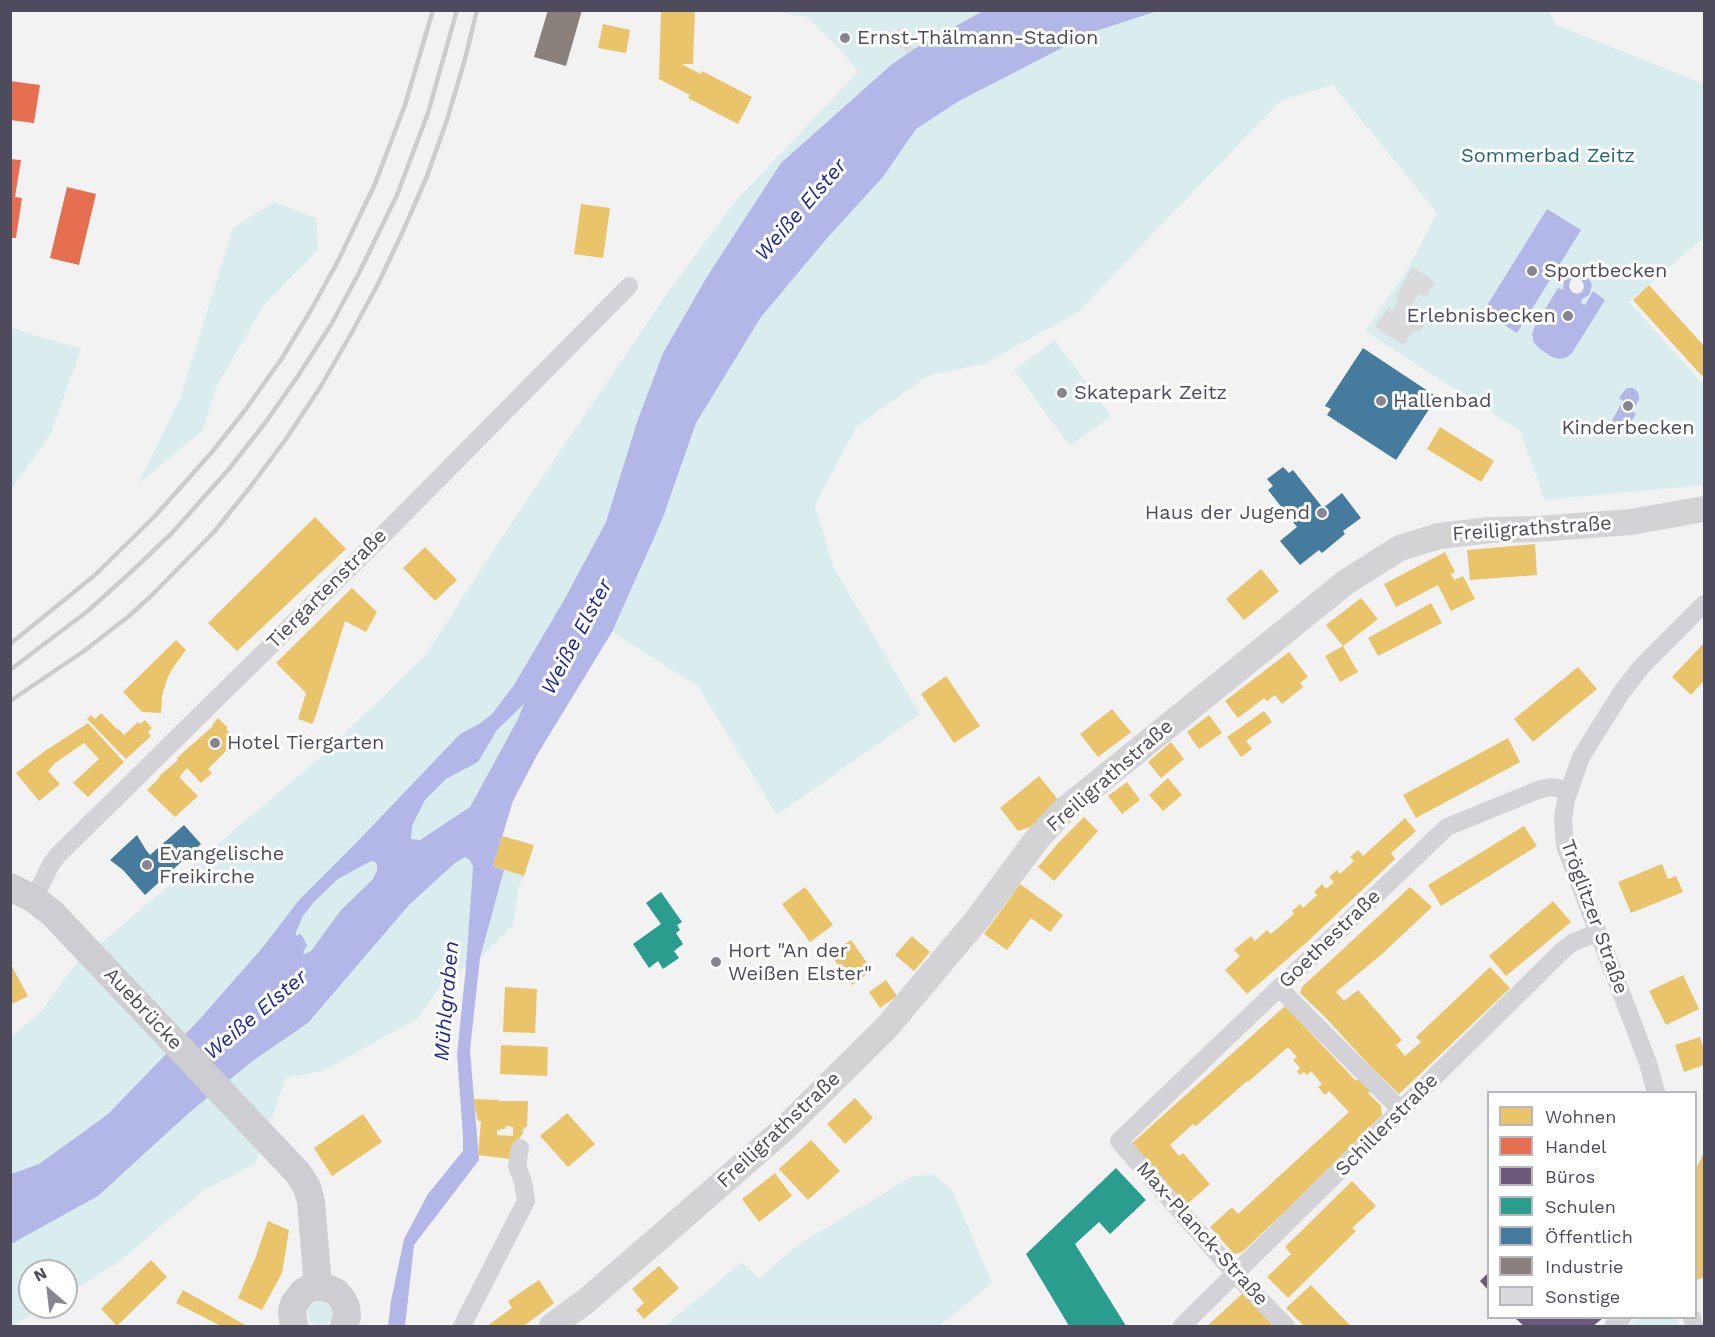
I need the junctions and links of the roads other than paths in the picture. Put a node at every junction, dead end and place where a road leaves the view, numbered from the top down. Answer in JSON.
{"nodes":[{"id":1,"x":629,"y":286,"type":"dead end"},
{"id":2,"x":1704,"y":509,"type":"edge"},
{"id":3,"x":1704,"y":604,"type":"edge"},
{"id":4,"x":1569,"y":790,"type":"junction"},
{"id":5,"x":18,"y":895,"type":"edge"},
{"id":6,"x":1598,"y":932,"type":"junction"},
{"id":7,"x":1279,"y":988,"type":"junction"},
{"id":8,"x":1656,"y":1091,"type":"edge"},
{"id":9,"x":1402,"y":1111,"type":"junction"},
{"id":10,"x":1119,"y":1142,"type":"joint"},
{"id":11,"x":520,"y":1148,"type":"dead end"},
{"id":12,"x":1236,"y":1275,"type":"junction"},
{"id":13,"x":318,"y":1287,"type":"junction"},
{"id":14,"x":294,"y":1326,"type":"edge"},
{"id":15,"x":344,"y":1326,"type":"edge"},
{"id":16,"x":462,"y":1326,"type":"edge"},
{"id":17,"x":552,"y":1326,"type":"edge"},
{"id":18,"x":1182,"y":1326,"type":"edge"},
{"id":19,"x":1286,"y":1326,"type":"edge"}],
"edges":[{"from":1,"to":5,"type":"street","name":"Tiergartenstraße"},
{"from":2,"to":17,"type":"street","name":"Freiligrathstraße"},
{"from":3,"to":4,"type":"street","name":"Tröglitzer Straße"},
{"from":4,"to":6,"type":"street","name":"Tröglitzer Straße"},
{"from":4,"to":7,"type":"street","name":"Goethestraße"},
{"from":5,"to":13,"type":"main road","name":"Auebrücke"},
{"from":6,"to":8,"type":"street","name":"Tröglitzer Straße"},
{"from":6,"to":9,"type":"street","name":"Schillerstraße"},
{"from":7,"to":9,"type":"street"},
{"from":7,"to":10,"type":"street","name":"Goethestraße"},
{"from":9,"to":12,"type":"street","name":"Schillerstraße"},
{"from":10,"to":12,"type":"street","name":"Max-Planck-Straße"},
{"from":11,"to":16,"type":"street"},
{"from":12,"to":18,"type":"street","name":"Schillerstraße"},
{"from":12,"to":19,"type":"street","name":"Max-Planck-Straße"},
{"from":13,"to":14,"type":"main road"},
{"from":13,"to":15,"type":"main road"}]}
